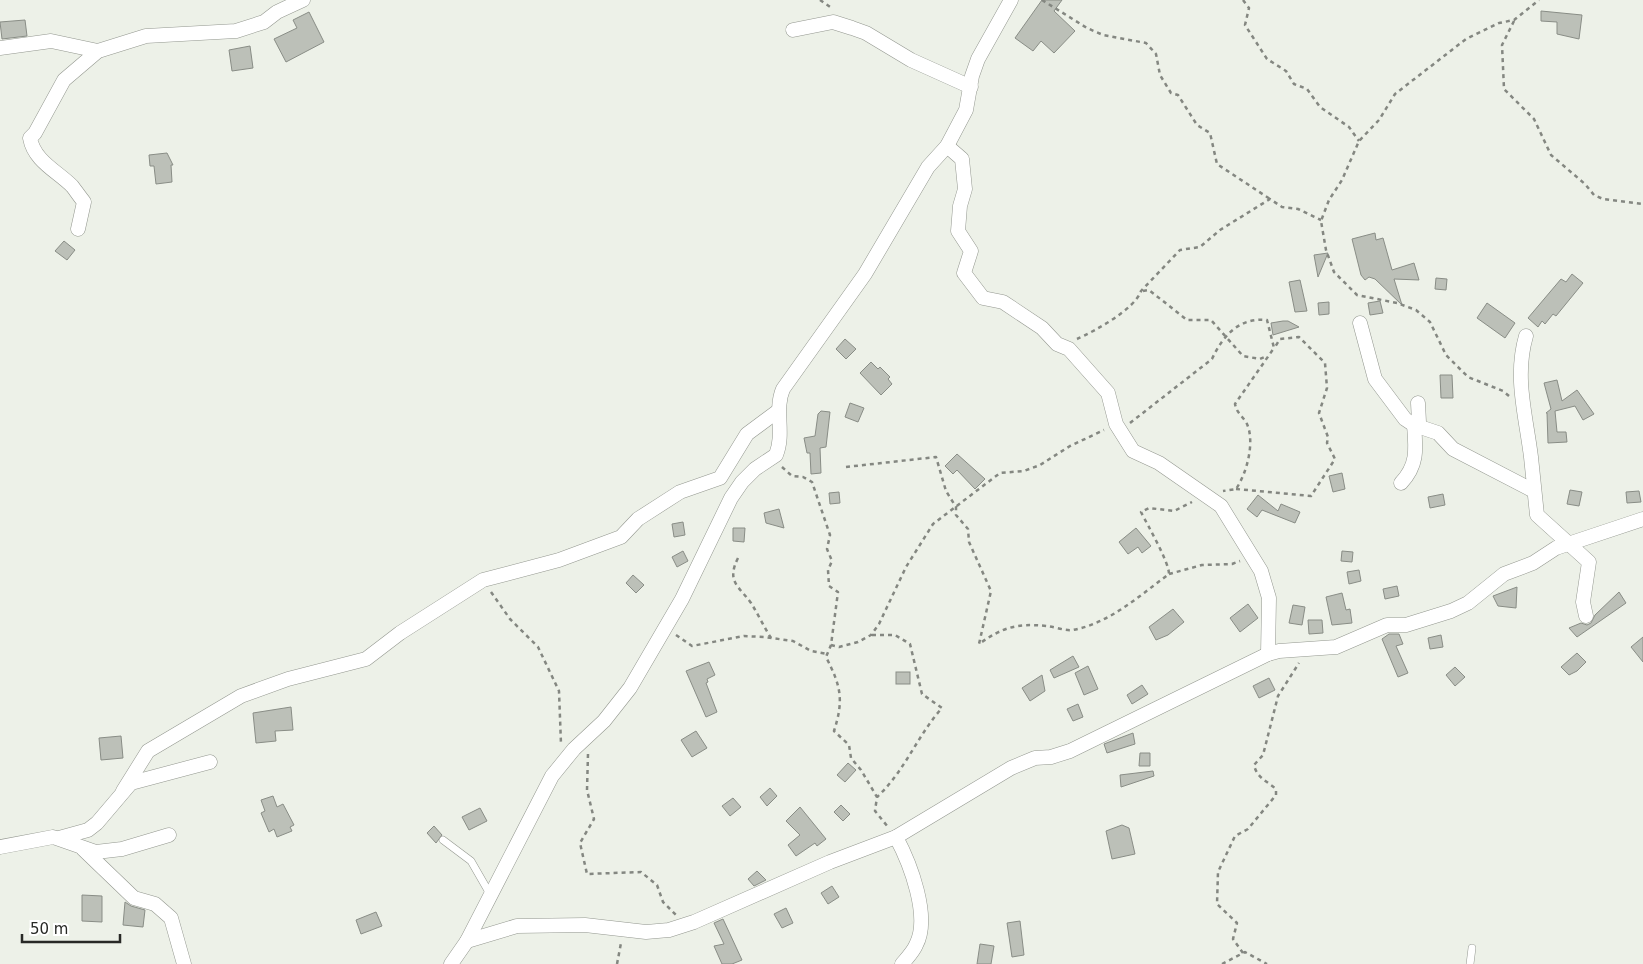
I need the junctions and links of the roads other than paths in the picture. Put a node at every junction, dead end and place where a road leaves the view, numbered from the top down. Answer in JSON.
{"nodes":[{"id":1,"x":304,"y":0,"type":"edge"},
{"id":2,"x":1011,"y":0,"type":"edge"},
{"id":3,"x":793,"y":30,"type":"dead end"},
{"id":4,"x":0,"y":48,"type":"edge"},
{"id":5,"x":98,"y":51,"type":"junction"},
{"id":6,"x":970,"y":87,"type":"junction"},
{"id":7,"x":947,"y":146,"type":"junction"},
{"id":8,"x":78,"y":229,"type":"dead end"},
{"id":9,"x":1360,"y":323,"type":"dead end"},
{"id":10,"x":1526,"y":336,"type":"dead end"},
{"id":11,"x":1418,"y":403,"type":"dead end"},
{"id":12,"x":778,"y":411,"type":"junction"},
{"id":13,"x":1414,"y":425,"type":"junction"},
{"id":14,"x":1401,"y":483,"type":"dead end"},
{"id":15,"x":1534,"y":491,"type":"junction"},
{"id":16,"x":1643,"y":520,"type":"edge"},
{"id":17,"x":1570,"y":543,"type":"junction"},
{"id":18,"x":1586,"y":616,"type":"dead end"},
{"id":19,"x":1268,"y":654,"type":"junction"},
{"id":20,"x":210,"y":762,"type":"dead end"},
{"id":21,"x":123,"y":791,"type":"junction"},
{"id":22,"x":169,"y":835,"type":"dead end"},
{"id":23,"x":896,"y":837,"type":"junction"},
{"id":24,"x":59,"y":838,"type":"junction"},
{"id":25,"x":444,"y":840,"type":"dead end"},
{"id":26,"x":0,"y":847,"type":"edge"},
{"id":27,"x":83,"y":848,"type":"junction"},
{"id":28,"x":490,"y":894,"type":"junction"},
{"id":29,"x":467,"y":941,"type":"junction"},
{"id":30,"x":1472,"y":948,"type":"dead end"},
{"id":31,"x":184,"y":964,"type":"edge"},
{"id":32,"x":451,"y":964,"type":"edge"},
{"id":33,"x":902,"y":964,"type":"edge"},
{"id":34,"x":1470,"y":964,"type":"edge"}],
"edges":[{"from":1,"to":5,"type":"street"},
{"from":2,"to":6,"type":"street"},
{"from":3,"to":6,"type":"street"},
{"from":4,"to":5,"type":"street"},
{"from":5,"to":8,"type":"street"},
{"from":6,"to":7,"type":"street"},
{"from":7,"to":12,"type":"street"},
{"from":7,"to":19,"type":"street"},
{"from":9,"to":13,"type":"street"},
{"from":10,"to":15,"type":"street"},
{"from":11,"to":13,"type":"street"},
{"from":12,"to":21,"type":"street"},
{"from":12,"to":28,"type":"street"},
{"from":13,"to":14,"type":"street"},
{"from":13,"to":15,"type":"street"},
{"from":15,"to":17,"type":"street"},
{"from":16,"to":17,"type":"street"},
{"from":17,"to":18,"type":"street"},
{"from":17,"to":19,"type":"street"},
{"from":19,"to":23,"type":"street"},
{"from":20,"to":21,"type":"street"},
{"from":21,"to":24,"type":"street"},
{"from":22,"to":27,"type":"street"},
{"from":23,"to":29,"type":"street"},
{"from":23,"to":33,"type":"street"},
{"from":24,"to":26,"type":"street"},
{"from":24,"to":27,"type":"street"},
{"from":25,"to":28,"type":"lane"},
{"from":27,"to":31,"type":"street"},
{"from":28,"to":29,"type":"street"},
{"from":29,"to":32,"type":"street"},
{"from":30,"to":34,"type":"lane"}]}
